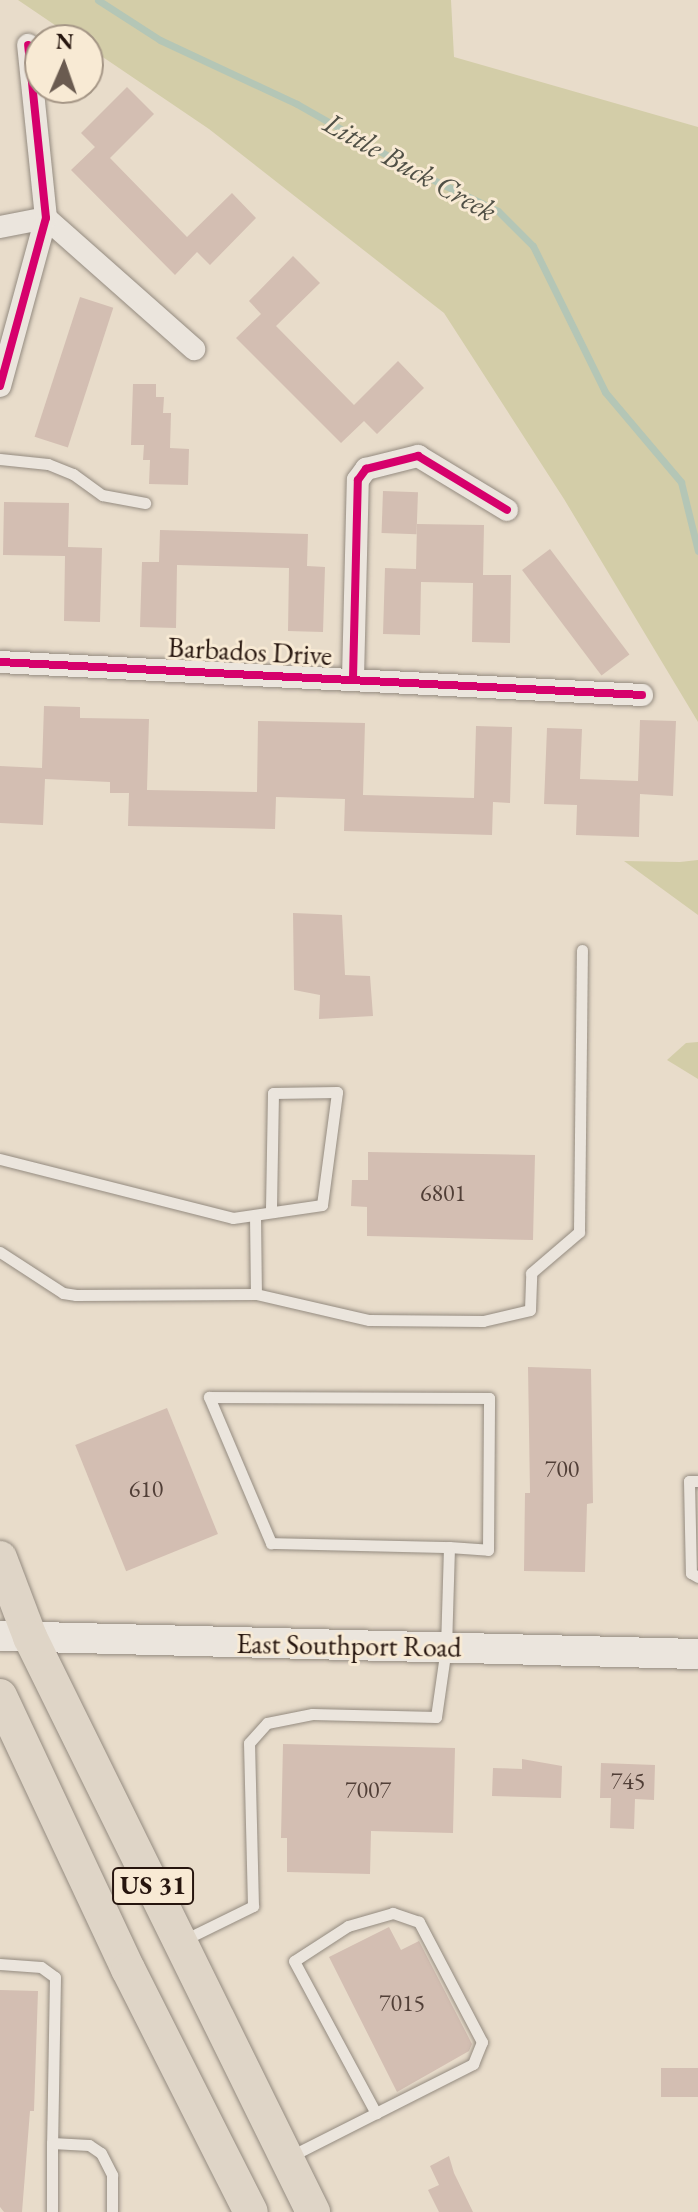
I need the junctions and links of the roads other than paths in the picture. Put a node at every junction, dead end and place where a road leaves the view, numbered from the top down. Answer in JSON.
{"nodes":[{"id":1,"x":34,"y":104,"type":"edge"},
{"id":2,"x":46,"y":218,"type":"junction"},
{"id":3,"x":0,"y":227,"type":"edge"},
{"id":4,"x":194,"y":349,"type":"dead end"},
{"id":5,"x":0,"y":386,"type":"edge"},
{"id":6,"x":0,"y":459,"type":"edge"},
{"id":7,"x":145,"y":503,"type":"dead end"},
{"id":8,"x":507,"y":510,"type":"dead end"},
{"id":9,"x":0,"y":662,"type":"edge"},
{"id":10,"x":353,"y":678,"type":"junction"},
{"id":11,"x":642,"y":695,"type":"dead end"},
{"id":12,"x":582,"y":950,"type":"dead end"},
{"id":13,"x":0,"y":1159,"type":"edge"},
{"id":14,"x":271,"y":1212,"type":"junction"},
{"id":15,"x":255,"y":1215,"type":"junction"},
{"id":16,"x":0,"y":1252,"type":"edge"},
{"id":17,"x":256,"y":1294,"type":"junction"},
{"id":18,"x":698,"y":1481,"type":"edge"},
{"id":19,"x":449,"y":1547,"type":"junction"},
{"id":20,"x":0,"y":1558,"type":"edge"},
{"id":21,"x":698,"y":1577,"type":"edge"},
{"id":22,"x":15,"y":1636,"type":"edge"},
{"id":23,"x":446,"y":1648,"type":"junction"},
{"id":24,"x":698,"y":1654,"type":"edge"},
{"id":25,"x":0,"y":1696,"type":"edge"},
{"id":26,"x":180,"y":1942,"type":"junction"},
{"id":27,"x":0,"y":1964,"type":"edge"},
{"id":28,"x":376,"y":2113,"type":"junction"},
{"id":29,"x":52,"y":2143,"type":"junction"},
{"id":30,"x":286,"y":2158,"type":"junction"},
{"id":31,"x":52,"y":2212,"type":"edge"},
{"id":32,"x":112,"y":2212,"type":"edge"},
{"id":33,"x":251,"y":2212,"type":"edge"},
{"id":34,"x":313,"y":2212,"type":"edge"}],
"edges":[{"from":1,"to":2,"type":"street"},
{"from":2,"to":3,"type":"street"},
{"from":2,"to":4,"type":"street"},
{"from":2,"to":5,"type":"street"},
{"from":6,"to":7,"type":"lane"},
{"from":8,"to":10,"type":"street"},
{"from":9,"to":10,"type":"street","name":"Barbados Drive"},
{"from":10,"to":11,"type":"street","name":"Barbados Drive"},
{"from":12,"to":17,"type":"lane"},
{"from":13,"to":15,"type":"lane"},
{"from":14,"to":14,"type":"lane"},
{"from":14,"to":15,"type":"lane"},
{"from":15,"to":17,"type":"lane"},
{"from":16,"to":17,"type":"lane"},
{"from":18,"to":21,"type":"lane"},
{"from":19,"to":19,"type":"lane"},
{"from":19,"to":23,"type":"lane"},
{"from":20,"to":22,"type":"main road","number":"US 31"},
{"from":22,"to":23,"type":"main road","name":"East Southport Road"},
{"from":22,"to":26,"type":"main road","number":"US 31"},
{"from":23,"to":24,"type":"main road","name":"East Southport Road"},
{"from":23,"to":26,"type":"lane"},
{"from":25,"to":33,"type":"main road","number":"US 31"},
{"from":26,"to":30,"type":"main road","number":"US 31"},
{"from":27,"to":29,"type":"lane"},
{"from":28,"to":28,"type":"lane"},
{"from":28,"to":30,"type":"lane"},
{"from":29,"to":31,"type":"lane"},
{"from":29,"to":32,"type":"lane"},
{"from":30,"to":34,"type":"main road","number":"US 31"}]}
